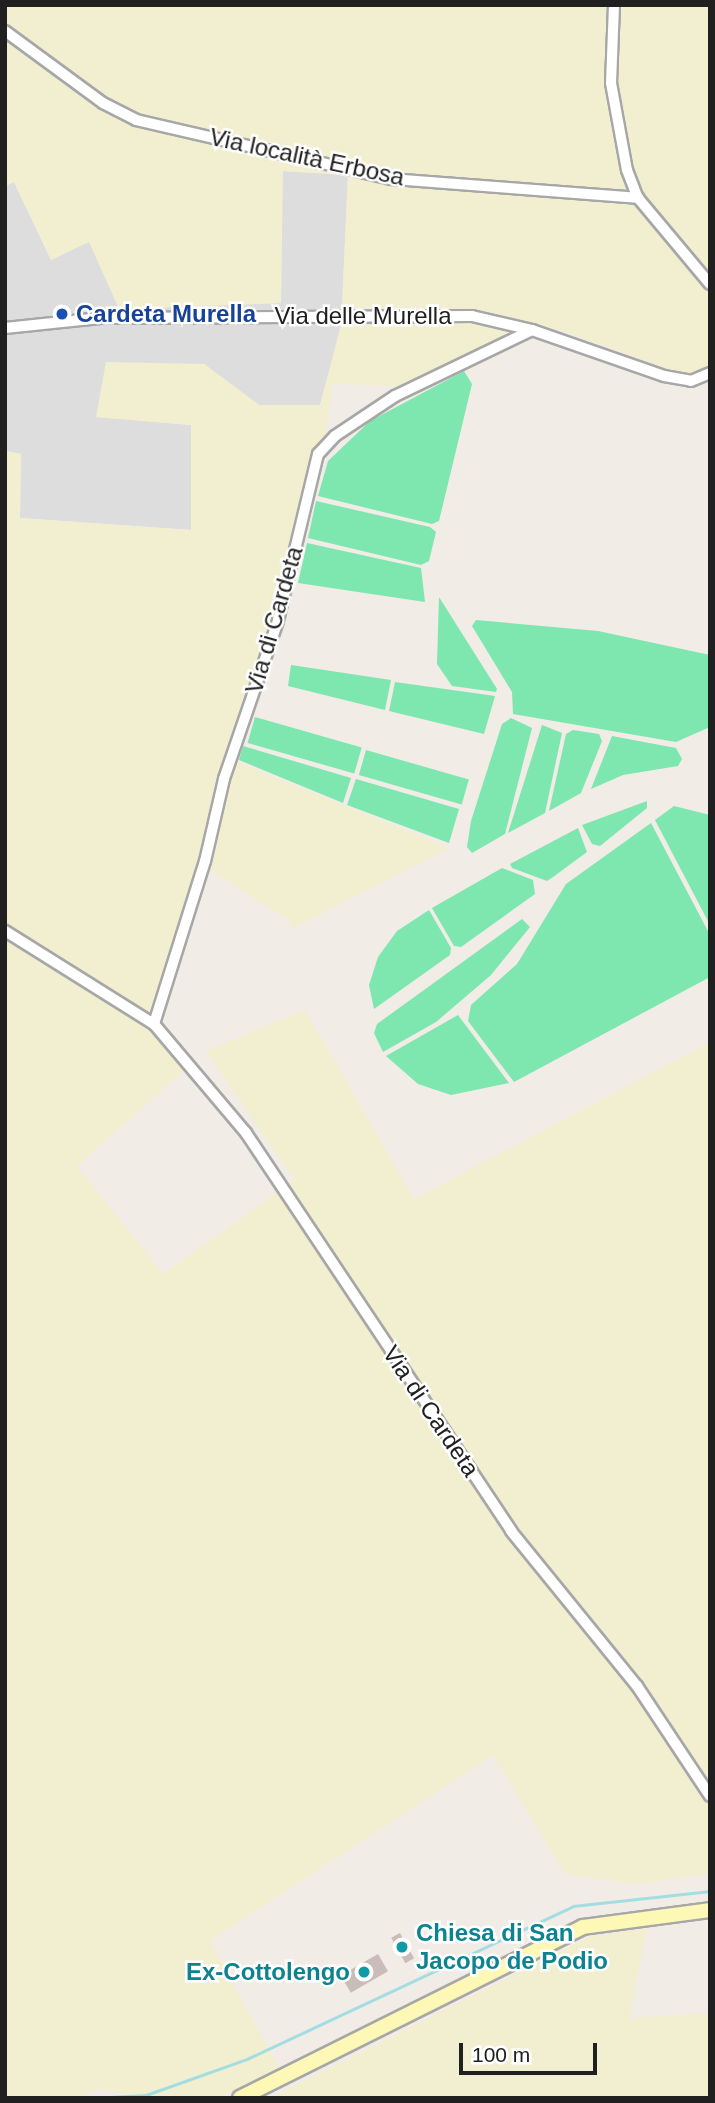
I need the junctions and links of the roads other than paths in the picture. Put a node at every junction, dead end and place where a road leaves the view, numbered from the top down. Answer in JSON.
{"nodes":[{"id":1,"x":614,"y":5,"type":"edge"},
{"id":2,"x":5,"y":31,"type":"edge"},
{"id":3,"x":638,"y":198,"type":"junction"},
{"id":4,"x":710,"y":284,"type":"edge"},
{"id":5,"x":5,"y":328,"type":"edge"},
{"id":6,"x":532,"y":330,"type":"junction"},
{"id":7,"x":710,"y":373,"type":"edge"},
{"id":8,"x":5,"y":931,"type":"edge"},
{"id":9,"x":154,"y":1024,"type":"junction"},
{"id":10,"x":710,"y":1796,"type":"edge"},
{"id":11,"x":710,"y":1910,"type":"edge"},
{"id":12,"x":240,"y":2098,"type":"edge"}],
"edges":[{"from":1,"to":3,"type":"street"},
{"from":2,"to":3,"type":"street","name":"Via località Erbosa"},
{"from":3,"to":4,"type":"street"},
{"from":5,"to":6,"type":"street","name":"Via delle Murella"},
{"from":6,"to":7,"type":"street","name":"Via delle Murella"},
{"from":6,"to":9,"type":"street","name":"Via di Cardeta"},
{"from":8,"to":9,"type":"street","name":"Via di Cardeta"},
{"from":9,"to":10,"type":"street","name":"Via di Cardeta"},
{"from":11,"to":12,"type":"main road"}]}
